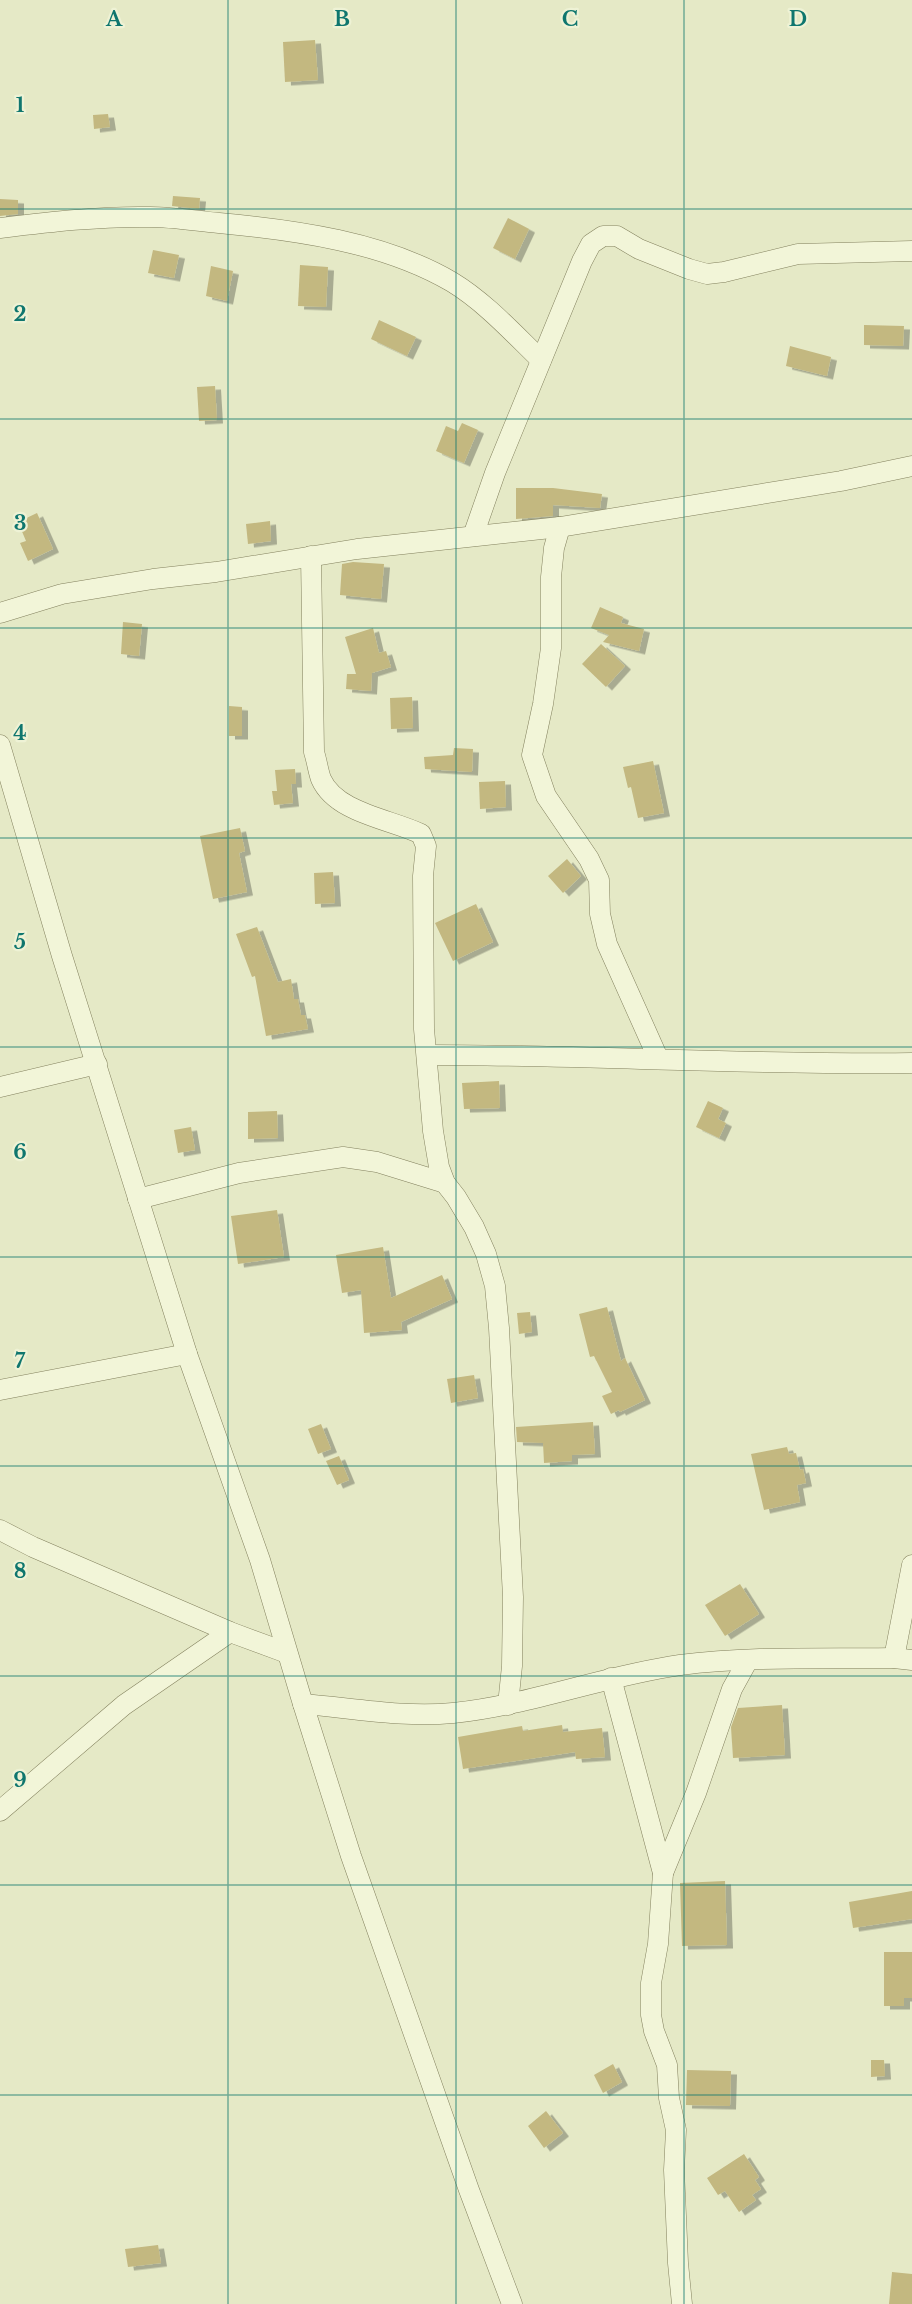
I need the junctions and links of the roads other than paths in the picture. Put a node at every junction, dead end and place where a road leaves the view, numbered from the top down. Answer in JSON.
{"nodes":[{"id":1,"x":0,"y":228,"type":"edge"},
{"id":2,"x":912,"y":251,"type":"edge"},
{"id":3,"x":541,"y":360,"type":"junction"},
{"id":4,"x":912,"y":466,"type":"edge"},
{"id":5,"x":560,"y":527,"type":"junction"},
{"id":6,"x":472,"y":536,"type":"junction"},
{"id":7,"x":311,"y":556,"type":"junction"},
{"id":8,"x":0,"y":613,"type":"edge"},
{"id":9,"x":0,"y":745,"type":"edge"},
{"id":10,"x":427,"y":1055,"type":"junction"},
{"id":11,"x":658,"y":1058,"type":"junction"},
{"id":12,"x":97,"y":1064,"type":"junction"},
{"id":13,"x":912,"y":1064,"type":"edge"},
{"id":14,"x":0,"y":1087,"type":"edge"},
{"id":15,"x":445,"y":1183,"type":"junction"},
{"id":16,"x":138,"y":1199,"type":"junction"},
{"id":17,"x":187,"y":1354,"type":"junction"},
{"id":18,"x":0,"y":1390,"type":"edge"},
{"id":19,"x":0,"y":1530,"type":"edge"},
{"id":20,"x":912,"y":1565,"type":"edge"},
{"id":21,"x":230,"y":1632,"type":"junction"},
{"id":22,"x":288,"y":1653,"type":"junction"},
{"id":23,"x":903,"y":1659,"type":"edge"},
{"id":24,"x":748,"y":1660,"type":"junction"},
{"id":25,"x":611,"y":1678,"type":"junction"},
{"id":26,"x":303,"y":1704,"type":"junction"},
{"id":27,"x":508,"y":1705,"type":"junction"},
{"id":28,"x":0,"y":1811,"type":"edge"},
{"id":29,"x":663,"y":1873,"type":"junction"},
{"id":30,"x":512,"y":2304,"type":"edge"},
{"id":31,"x":682,"y":2304,"type":"edge"}],
"edges":[{"from":1,"to":3,"type":"street"},
{"from":2,"to":3,"type":"street"},
{"from":3,"to":6,"type":"street"},
{"from":4,"to":5,"type":"street"},
{"from":5,"to":6,"type":"street"},
{"from":5,"to":11,"type":"street"},
{"from":6,"to":7,"type":"street"},
{"from":7,"to":8,"type":"street"},
{"from":7,"to":10,"type":"street"},
{"from":9,"to":12,"type":"street"},
{"from":10,"to":11,"type":"street"},
{"from":10,"to":15,"type":"street"},
{"from":11,"to":13,"type":"street"},
{"from":12,"to":14,"type":"street"},
{"from":12,"to":16,"type":"street"},
{"from":15,"to":16,"type":"street"},
{"from":15,"to":27,"type":"street"},
{"from":16,"to":17,"type":"street"},
{"from":17,"to":18,"type":"street"},
{"from":17,"to":22,"type":"street"},
{"from":19,"to":21,"type":"street"},
{"from":20,"to":23,"type":"street"},
{"from":21,"to":22,"type":"street"},
{"from":21,"to":28,"type":"street"},
{"from":22,"to":26,"type":"street"},
{"from":23,"to":24,"type":"street"},
{"from":24,"to":25,"type":"street"},
{"from":24,"to":29,"type":"street"},
{"from":25,"to":27,"type":"street"},
{"from":25,"to":29,"type":"street"},
{"from":26,"to":27,"type":"street"},
{"from":26,"to":30,"type":"street"},
{"from":29,"to":31,"type":"street"}]}
